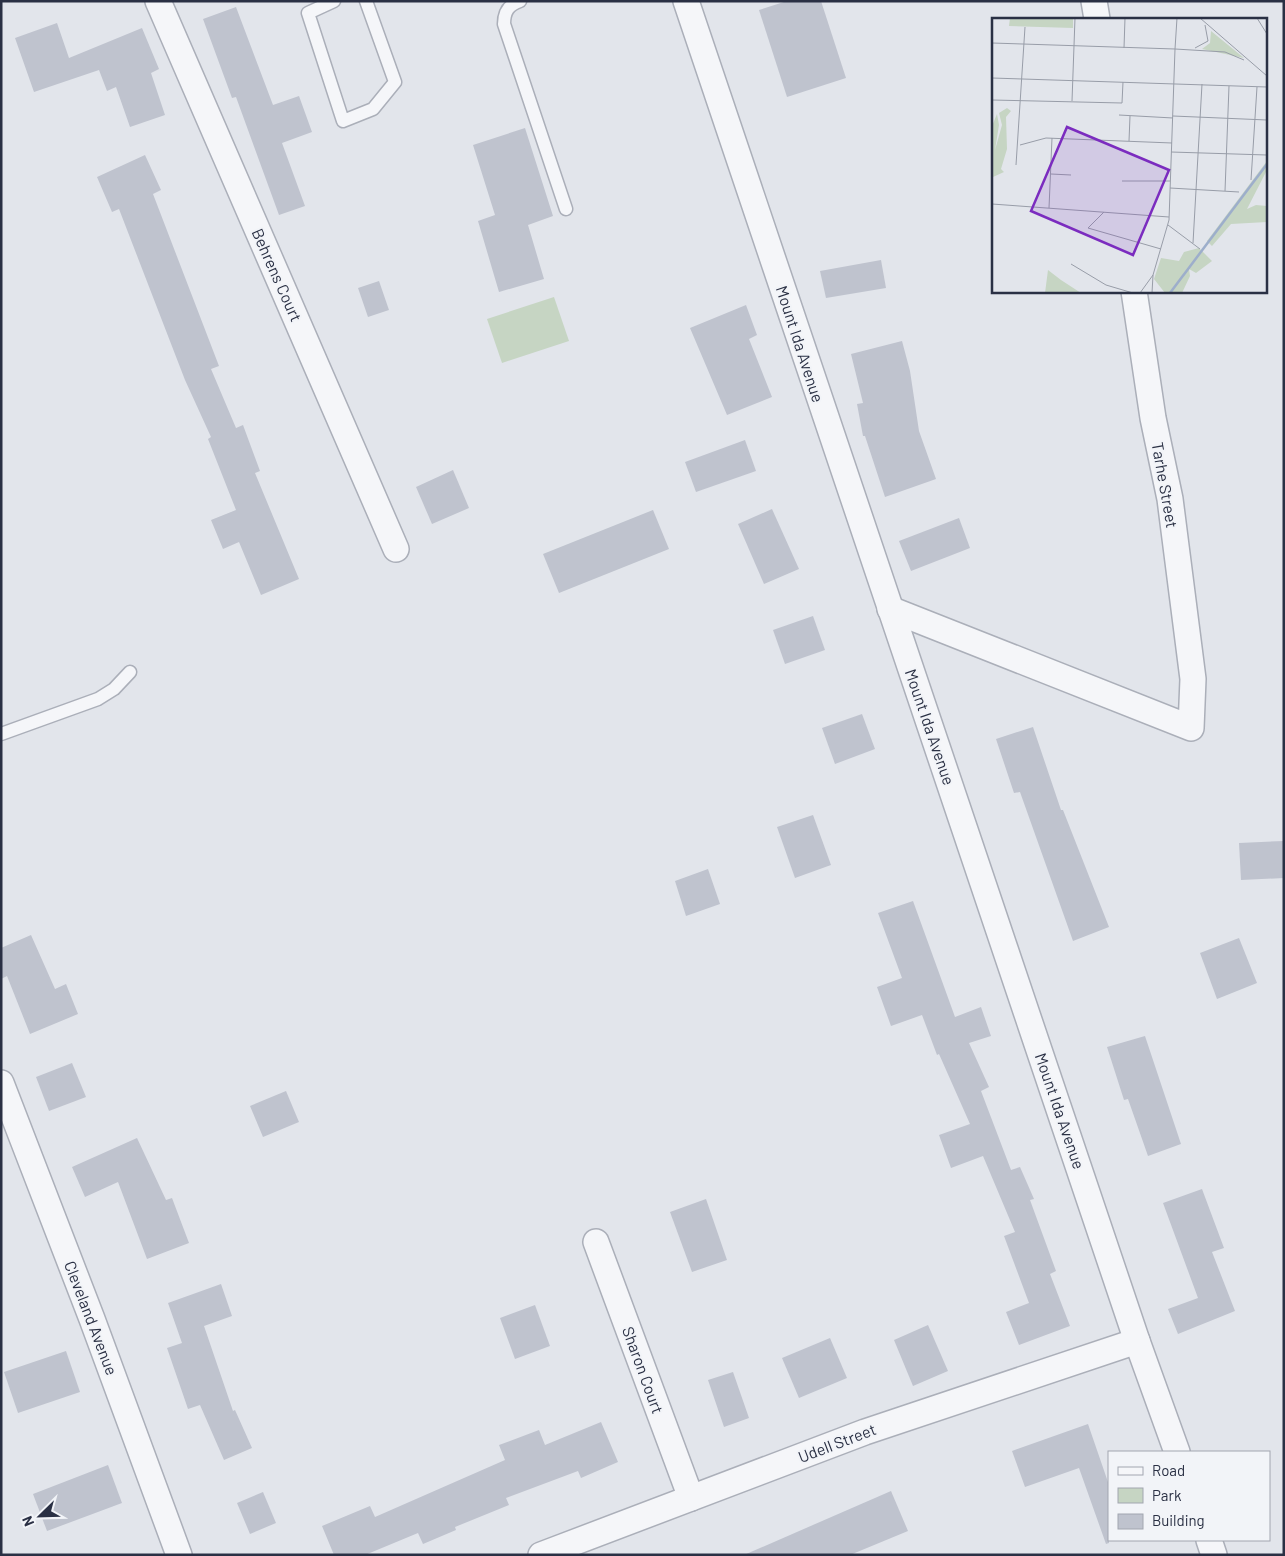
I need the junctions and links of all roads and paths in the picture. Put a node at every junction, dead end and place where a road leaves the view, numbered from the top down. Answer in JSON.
{"nodes":[{"id":1,"x":158,"y":1,"type":"edge"},
{"id":2,"x":366,"y":1,"type":"edge"},
{"id":3,"x":520,"y":1,"type":"edge"},
{"id":4,"x":686,"y":1,"type":"edge"},
{"id":5,"x":1094,"y":1,"type":"edge"},
{"id":6,"x":330,"y":2,"type":"edge"},
{"id":7,"x":1097,"y":18,"type":"edge"},
{"id":8,"x":566,"y":209,"type":"dead end"},
{"id":9,"x":1134,"y":292,"type":"edge"},
{"id":10,"x":396,"y":549,"type":"dead end"},
{"id":11,"x":890,"y":609,"type":"junction"},
{"id":12,"x":130,"y":672,"type":"dead end"},
{"id":13,"x":1,"y":734,"type":"edge"},
{"id":14,"x":1,"y":1083,"type":"edge"},
{"id":15,"x":596,"y":1242,"type":"dead end"},
{"id":16,"x":1136,"y":1341,"type":"junction"},
{"id":17,"x":1177,"y":1451,"type":"edge"},
{"id":18,"x":691,"y":1498,"type":"junction"},
{"id":19,"x":1209,"y":1541,"type":"edge"},
{"id":20,"x":179,"y":1555,"type":"edge"},
{"id":21,"x":541,"y":1555,"type":"edge"},
{"id":22,"x":1214,"y":1555,"type":"edge"}],
"edges":[{"from":1,"to":10,"type":"street","name":"Behrens Court"},
{"from":2,"to":6,"type":"lane"},
{"from":3,"to":8,"type":"lane"},
{"from":4,"to":11,"type":"street","name":"Mount Ida Avenue"},
{"from":5,"to":7,"type":"street"},
{"from":9,"to":11,"type":"street","name":"Tarhe Street"},
{"from":11,"to":16,"type":"street","name":"Mount Ida Avenue"},
{"from":12,"to":13,"type":"lane"},
{"from":14,"to":20,"type":"street","name":"Cleveland Avenue"},
{"from":15,"to":18,"type":"street","name":"Sharon Court"},
{"from":16,"to":17,"type":"street","name":"Mount Ida Avenue"},
{"from":16,"to":18,"type":"street","name":"Udell Street"},
{"from":18,"to":21,"type":"street","name":"Udell Street"},
{"from":19,"to":22,"type":"street"}]}
